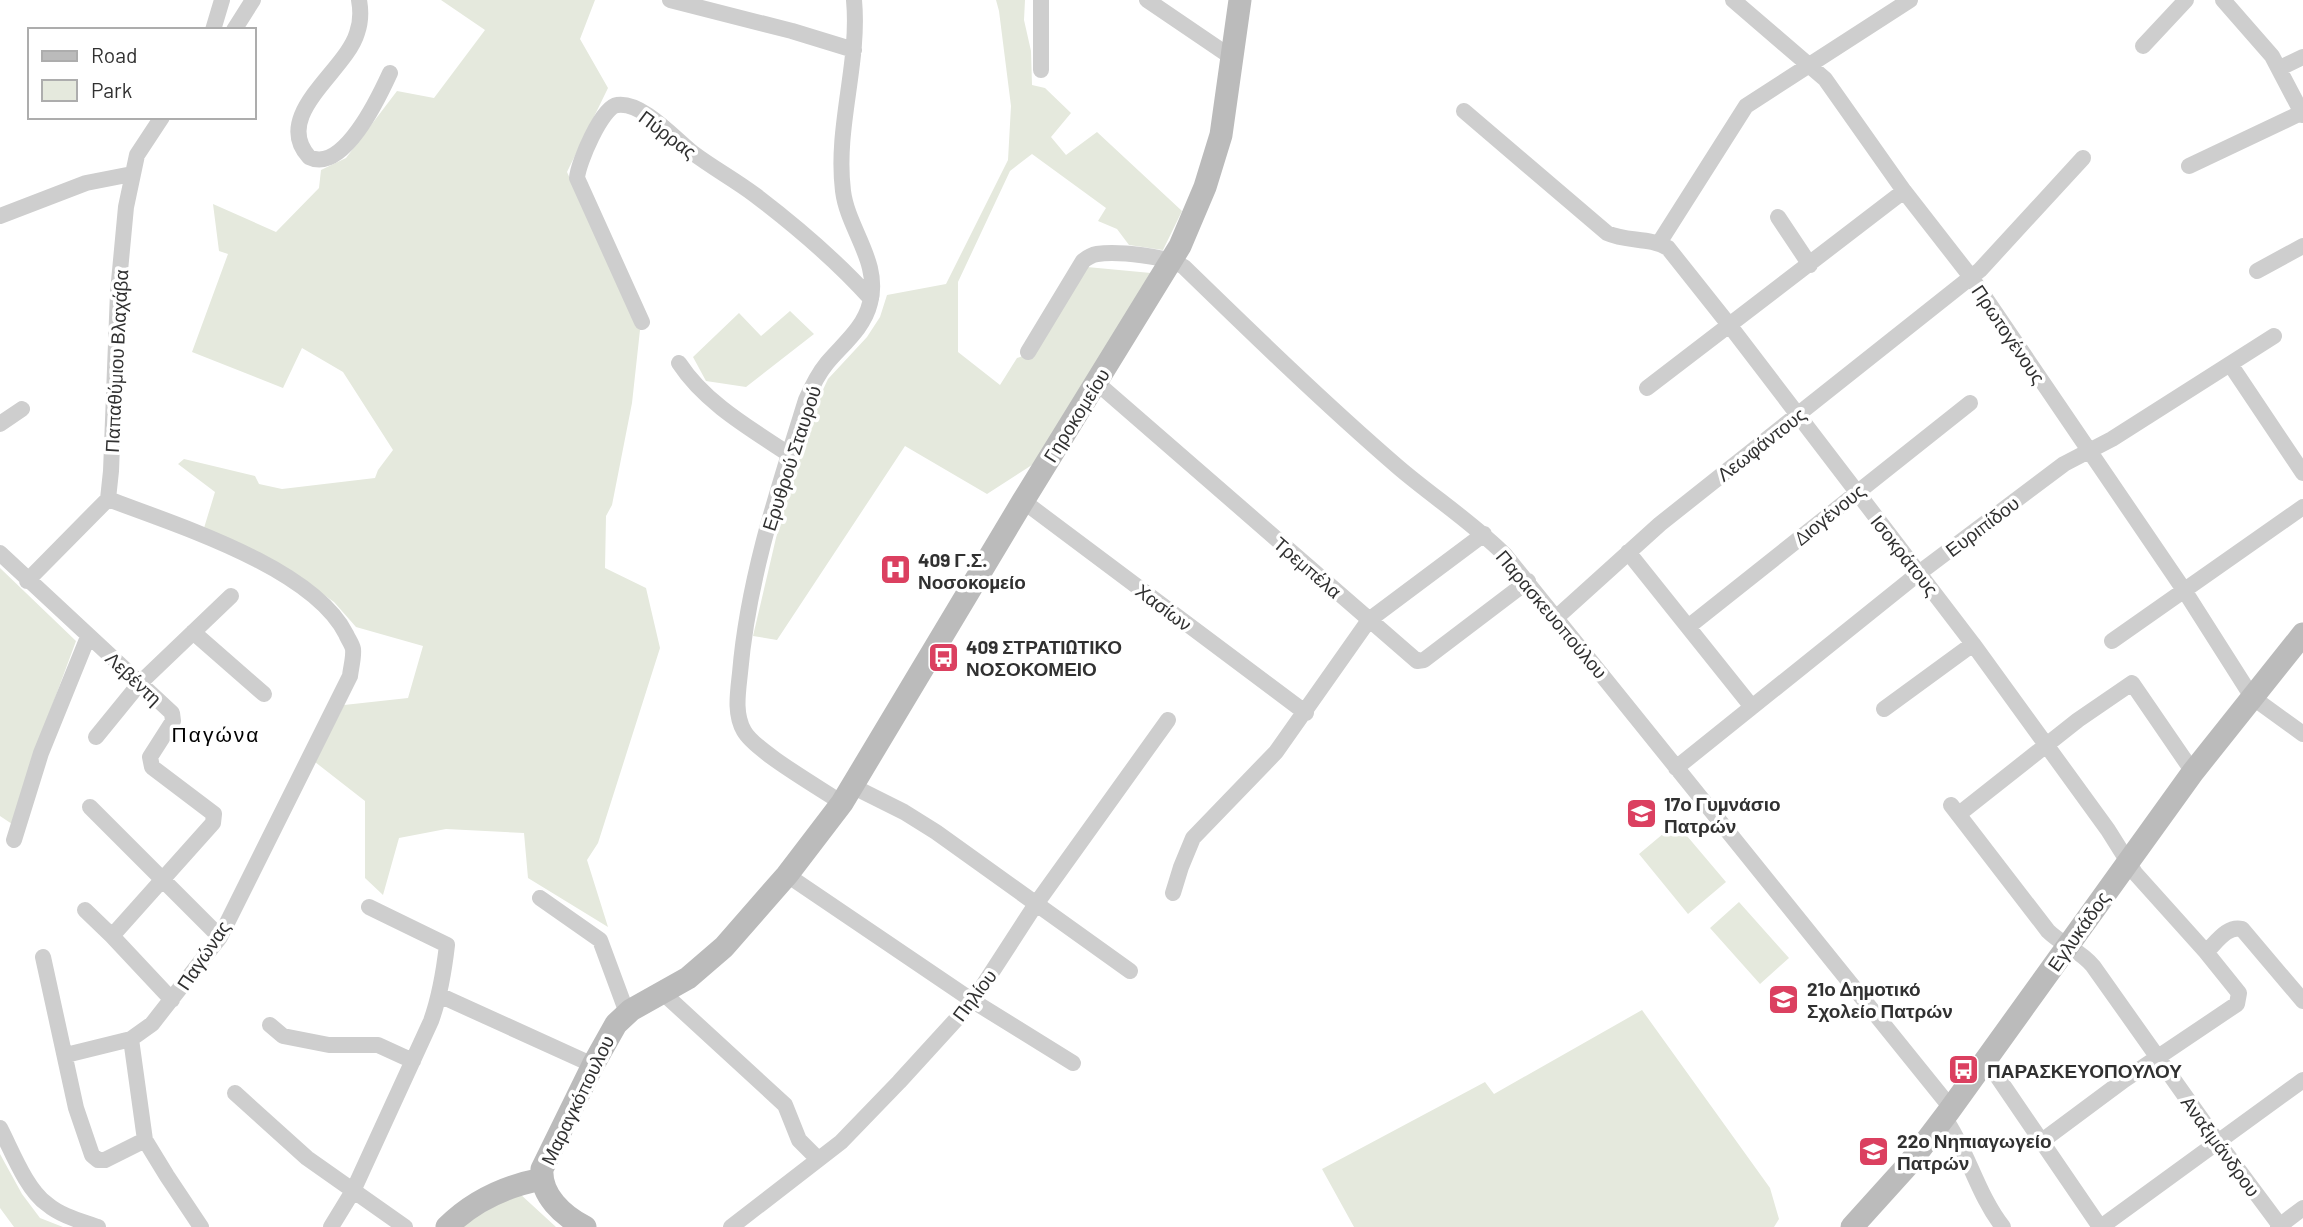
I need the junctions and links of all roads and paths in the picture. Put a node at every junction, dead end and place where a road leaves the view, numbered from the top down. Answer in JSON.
{"nodes":[{"id":1,"x":222,"y":0,"type":"edge"},
{"id":2,"x":253,"y":0,"type":"edge"},
{"id":3,"x":359,"y":0,"type":"edge"},
{"id":4,"x":670,"y":0,"type":"edge"},
{"id":5,"x":854,"y":0,"type":"edge"},
{"id":6,"x":1041,"y":0,"type":"edge"},
{"id":7,"x":1147,"y":0,"type":"edge"},
{"id":8,"x":1240,"y":0,"type":"edge"},
{"id":9,"x":1733,"y":0,"type":"edge"},
{"id":10,"x":1910,"y":0,"type":"edge"},
{"id":11,"x":2186,"y":0,"type":"edge"},
{"id":12,"x":2223,"y":0,"type":"edge"},
{"id":13,"x":214,"y":28,"type":"edge"},
{"id":14,"x":235,"y":28,"type":"edge"},
{"id":15,"x":2143,"y":46,"type":"dead end"},
{"id":16,"x":854,"y":50,"type":"junction"},
{"id":17,"x":1231,"y":57,"type":"junction"},
{"id":18,"x":2303,"y":57,"type":"edge"},
{"id":19,"x":1809,"y":64,"type":"junction"},
{"id":20,"x":2280,"y":68,"type":"junction"},
{"id":21,"x":1041,"y":69,"type":"dead end"},
{"id":22,"x":390,"y":73,"type":"dead end"},
{"id":23,"x":1464,"y":111,"type":"dead end"},
{"id":24,"x":2303,"y":113,"type":"edge"},
{"id":25,"x":161,"y":119,"type":"edge"},
{"id":26,"x":2083,"y":158,"type":"dead end"},
{"id":27,"x":2189,"y":166,"type":"dead end"},
{"id":28,"x":132,"y":174,"type":"junction"},
{"id":29,"x":1905,"y":191,"type":"junction"},
{"id":30,"x":0,"y":216,"type":"edge"},
{"id":31,"x":1779,"y":216,"type":"dead end"},
{"id":32,"x":1659,"y":243,"type":"junction"},
{"id":33,"x":2303,"y":246,"type":"edge"},
{"id":34,"x":1171,"y":260,"type":"junction"},
{"id":35,"x":1810,"y":265,"type":"junction"},
{"id":36,"x":2257,"y":271,"type":"dead end"},
{"id":37,"x":1971,"y":277,"type":"junction"},
{"id":38,"x":871,"y":299,"type":"junction"},
{"id":39,"x":642,"y":322,"type":"dead end"},
{"id":40,"x":1730,"y":326,"type":"junction"},
{"id":41,"x":2274,"y":336,"type":"dead end"},
{"id":42,"x":1028,"y":352,"type":"dead end"},
{"id":43,"x":679,"y":363,"type":"dead end"},
{"id":44,"x":2230,"y":365,"type":"junction"},
{"id":45,"x":1097,"y":383,"type":"junction"},
{"id":46,"x":1647,"y":388,"type":"dead end"},
{"id":47,"x":1970,"y":403,"type":"dead end"},
{"id":48,"x":22,"y":409,"type":"dead end"},
{"id":49,"x":1797,"y":415,"type":"junction"},
{"id":50,"x":0,"y":424,"type":"edge"},
{"id":51,"x":2089,"y":451,"type":"junction"},
{"id":52,"x":790,"y":455,"type":"junction"},
{"id":53,"x":2303,"y":473,"type":"edge"},
{"id":54,"x":1856,"y":493,"type":"junction"},
{"id":55,"x":108,"y":499,"type":"junction"},
{"id":56,"x":1023,"y":501,"type":"junction"},
{"id":57,"x":2303,"y":507,"type":"edge"},
{"id":58,"x":1484,"y":534,"type":"junction"},
{"id":59,"x":0,"y":552,"type":"edge"},
{"id":60,"x":1628,"y":552,"type":"junction"},
{"id":61,"x":1919,"y":573,"type":"junction"},
{"id":62,"x":27,"y":581,"type":"junction"},
{"id":63,"x":1528,"y":581,"type":"junction"},
{"id":64,"x":2184,"y":590,"type":"junction"},
{"id":65,"x":230,"y":596,"type":"dead end"},
{"id":66,"x":1557,"y":617,"type":"junction"},
{"id":67,"x":1369,"y":620,"type":"junction"},
{"id":68,"x":1688,"y":627,"type":"junction"},
{"id":69,"x":193,"y":632,"type":"junction"},
{"id":70,"x":2303,"y":634,"type":"edge"},
{"id":71,"x":88,"y":637,"type":"junction"},
{"id":72,"x":2112,"y":641,"type":"dead end"},
{"id":73,"x":1973,"y":644,"type":"junction"},
{"id":74,"x":141,"y":683,"type":"junction"},
{"id":75,"x":264,"y":694,"type":"dead end"},
{"id":76,"x":2252,"y":697,"type":"junction"},
{"id":77,"x":1752,"y":707,"type":"junction"},
{"id":78,"x":1884,"y":709,"type":"dead end"},
{"id":79,"x":1306,"y":713,"type":"junction"},
{"id":80,"x":1168,"y":720,"type":"dead end"},
{"id":81,"x":2303,"y":734,"type":"edge"},
{"id":82,"x":96,"y":737,"type":"dead end"},
{"id":83,"x":2045,"y":745,"type":"junction"},
{"id":84,"x":1676,"y":768,"type":"junction"},
{"id":85,"x":2193,"y":772,"type":"junction"},
{"id":86,"x":847,"y":795,"type":"junction"},
{"id":87,"x":90,"y":807,"type":"dead end"},
{"id":88,"x":14,"y":840,"type":"dead end"},
{"id":89,"x":2127,"y":863,"type":"junction"},
{"id":90,"x":787,"y":875,"type":"junction"},
{"id":91,"x":163,"y":878,"type":"junction"},
{"id":92,"x":1173,"y":893,"type":"dead end"},
{"id":93,"x":540,"y":898,"type":"dead end"},
{"id":94,"x":1037,"y":904,"type":"junction"},
{"id":95,"x":369,"y":907,"type":"dead end"},
{"id":96,"x":85,"y":910,"type":"dead end"},
{"id":97,"x":113,"y":936,"type":"junction"},
{"id":98,"x":220,"y":937,"type":"junction"},
{"id":99,"x":2068,"y":946,"type":"junction"},
{"id":100,"x":2206,"y":952,"type":"junction"},
{"id":101,"x":43,"y":957,"type":"dead end"},
{"id":102,"x":1130,"y":971,"type":"dead end"},
{"id":103,"x":662,"y":992,"type":"junction"},
{"id":104,"x":439,"y":995,"type":"junction"},
{"id":105,"x":172,"y":1000,"type":"junction"},
{"id":106,"x":973,"y":1001,"type":"junction"},
{"id":107,"x":2303,"y":1001,"type":"edge"},
{"id":108,"x":627,"y":1013,"type":"junction"},
{"id":109,"x":270,"y":1025,"type":"dead end"},
{"id":110,"x":131,"y":1039,"type":"junction"},
{"id":111,"x":66,"y":1055,"type":"junction"},
{"id":112,"x":2157,"y":1057,"type":"junction"},
{"id":113,"x":1986,"y":1060,"type":"junction"},
{"id":114,"x":413,"y":1061,"type":"junction"},
{"id":115,"x":1073,"y":1063,"type":"dead end"},
{"id":116,"x":593,"y":1065,"type":"junction"},
{"id":117,"x":2303,"y":1080,"type":"edge"},
{"id":118,"x":235,"y":1093,"type":"dead end"},
{"id":119,"x":1948,"y":1112,"type":"junction"},
{"id":120,"x":0,"y":1128,"type":"edge"},
{"id":121,"x":145,"y":1140,"type":"junction"},
{"id":122,"x":2042,"y":1141,"type":"junction"},
{"id":123,"x":2217,"y":1141,"type":"junction"},
{"id":124,"x":818,"y":1159,"type":"junction"},
{"id":125,"x":542,"y":1179,"type":"junction"},
{"id":126,"x":353,"y":1191,"type":"junction"},
{"id":127,"x":2303,"y":1208,"type":"edge"},
{"id":128,"x":2280,"y":1226,"type":"edge"},
{"id":129,"x":98,"y":1227,"type":"edge"},
{"id":130,"x":201,"y":1227,"type":"edge"},
{"id":131,"x":331,"y":1227,"type":"edge"},
{"id":132,"x":405,"y":1227,"type":"edge"},
{"id":133,"x":447,"y":1227,"type":"edge"},
{"id":134,"x":585,"y":1227,"type":"edge"},
{"id":135,"x":731,"y":1227,"type":"edge"},
{"id":136,"x":1852,"y":1227,"type":"edge"},
{"id":137,"x":2003,"y":1227,"type":"edge"},
{"id":138,"x":2101,"y":1227,"type":"edge"}],
"edges":[{"from":1,"to":13,"type":"street"},
{"from":2,"to":14,"type":"street"},
{"from":3,"to":22,"type":"street"},
{"from":4,"to":16,"type":"street"},
{"from":5,"to":16,"type":"street","name":"Ερυθρού Σταυρού"},
{"from":6,"to":21,"type":"street"},
{"from":7,"to":17,"type":"street"},
{"from":8,"to":17,"type":"main road","name":"Γηροκομείου"},
{"from":9,"to":19,"type":"street","name":"Πρωτογένους"},
{"from":10,"to":19,"type":"street"},
{"from":11,"to":15,"type":"street"},
{"from":12,"to":20,"type":"street"},
{"from":16,"to":38,"type":"street","name":"Ερυθρού Σταυρού"},
{"from":17,"to":34,"type":"main road","name":"Γηροκομείου"},
{"from":18,"to":20,"type":"street"},
{"from":19,"to":29,"type":"street","name":"Πρωτογένους"},
{"from":19,"to":32,"type":"street"},
{"from":20,"to":24,"type":"street"},
{"from":23,"to":32,"type":"street"},
{"from":24,"to":27,"type":"street"},
{"from":25,"to":28,"type":"street","name":"Παπαθύμιου Βλαχάβα"},
{"from":26,"to":37,"type":"street","name":"Λεωφάντους"},
{"from":28,"to":30,"type":"street"},
{"from":28,"to":55,"type":"street","name":"Παπαθύμιου Βλαχάβα"},
{"from":29,"to":35,"type":"street"},
{"from":29,"to":37,"type":"street","name":"Πρωτογένους"},
{"from":31,"to":35,"type":"street"},
{"from":32,"to":40,"type":"street","name":"Ισοκράτους"},
{"from":33,"to":36,"type":"street"},
{"from":34,"to":42,"type":"street"},
{"from":34,"to":45,"type":"main road","name":"Γηροκομείου"},
{"from":34,"to":58,"type":"street","name":"Παρασκευοπούλου"},
{"from":35,"to":40,"type":"street"},
{"from":37,"to":49,"type":"street","name":"Λεωφάντους"},
{"from":37,"to":51,"type":"street","name":"Πρωτογένους"},
{"from":38,"to":39,"type":"street","name":"Πύρρας"},
{"from":38,"to":52,"type":"street","name":"Ερυθρού Σταυρού"},
{"from":40,"to":46,"type":"street"},
{"from":40,"to":49,"type":"street","name":"Ισοκράτους"},
{"from":41,"to":44,"type":"street","name":"Ευριπίδου"},
{"from":43,"to":52,"type":"street"},
{"from":44,"to":51,"type":"street","name":"Ευριπίδου"},
{"from":44,"to":53,"type":"street"},
{"from":45,"to":56,"type":"main road","name":"Γηροκομείου"},
{"from":45,"to":67,"type":"street","name":"Τρεμπέλα"},
{"from":47,"to":54,"type":"street","name":"Διογένους"},
{"from":48,"to":50,"type":"street"},
{"from":49,"to":54,"type":"street","name":"Ισοκράτους"},
{"from":49,"to":60,"type":"street","name":"Λεωφάντους"},
{"from":51,"to":61,"type":"street","name":"Ευριπίδου"},
{"from":51,"to":64,"type":"street","name":"Πρωτογένους"},
{"from":52,"to":86,"type":"street","name":"Ερυθρού Σταυρού"},
{"from":54,"to":61,"type":"street","name":"Ισοκράτους"},
{"from":54,"to":68,"type":"street","name":"Διογένους"},
{"from":55,"to":62,"type":"street"},
{"from":55,"to":98,"type":"street","name":"Παγώνας"},
{"from":56,"to":79,"type":"street","name":"Χασίων"},
{"from":56,"to":86,"type":"main road","name":"Γηροκομείου"},
{"from":57,"to":64,"type":"street"},
{"from":58,"to":63,"type":"street","name":"Παρασκευοπούλου"},
{"from":58,"to":67,"type":"street"},
{"from":59,"to":62,"type":"street","name":"Λεβέντη"},
{"from":60,"to":66,"type":"street","name":"Λεωφάντους"},
{"from":60,"to":68,"type":"street"},
{"from":61,"to":73,"type":"street","name":"Ισοκράτους"},
{"from":61,"to":77,"type":"street","name":"Ευριπίδου"},
{"from":62,"to":71,"type":"street","name":"Λεβέντη"},
{"from":63,"to":66,"type":"street","name":"Παρασκευοπούλου"},
{"from":63,"to":67,"type":"street","name":"Τρεμπέλα"},
{"from":64,"to":72,"type":"street"},
{"from":64,"to":76,"type":"street","name":"Πρωτογένους"},
{"from":65,"to":69,"type":"street"},
{"from":66,"to":84,"type":"street","name":"Παρασκευοπούλου"},
{"from":67,"to":79,"type":"street"},
{"from":68,"to":77,"type":"street"},
{"from":69,"to":74,"type":"street"},
{"from":69,"to":75,"type":"street"},
{"from":70,"to":76,"type":"main road","name":"Εγλυκάδος"},
{"from":71,"to":74,"type":"street","name":"Λεβέντη"},
{"from":71,"to":88,"type":"street"},
{"from":73,"to":78,"type":"street"},
{"from":73,"to":83,"type":"street","name":"Ισοκράτους"},
{"from":74,"to":82,"type":"street"},
{"from":74,"to":91,"type":"street","name":"Λεβέντη"},
{"from":76,"to":81,"type":"street"},
{"from":76,"to":85,"type":"main road","name":"Εγλυκάδος"},
{"from":77,"to":84,"type":"street","name":"Ευριπίδου"},
{"from":79,"to":92,"type":"street"},
{"from":80,"to":94,"type":"street","name":"Πηλίου"},
{"from":83,"to":85,"type":"street"},
{"from":83,"to":89,"type":"street","name":"Ισοκράτους"},
{"from":83,"to":99,"type":"street","name":"Αναξιμάνδρου"},
{"from":84,"to":119,"type":"street","name":"Παρασκευοπούλου"},
{"from":85,"to":89,"type":"main road","name":"Εγλυκάδος"},
{"from":86,"to":90,"type":"main road","name":"Μαραγκόπουλου"},
{"from":86,"to":94,"type":"street","name":"Ερυθρού Σταυρού"},
{"from":87,"to":91,"type":"street"},
{"from":89,"to":99,"type":"main road","name":"Εγλυκάδος"},
{"from":89,"to":100,"type":"street","name":"Ισοκράτους"},
{"from":90,"to":103,"type":"main road","name":"Μαραγκόπουλου"},
{"from":90,"to":106,"type":"street"},
{"from":91,"to":97,"type":"street","name":"Λεβέντη"},
{"from":91,"to":98,"type":"street"},
{"from":93,"to":108,"type":"street"},
{"from":94,"to":102,"type":"street","name":"Ερυθρού Σταυρού"},
{"from":94,"to":106,"type":"street","name":"Πηλίου"},
{"from":95,"to":104,"type":"street"},
{"from":96,"to":97,"type":"street"},
{"from":97,"to":105,"type":"street"},
{"from":98,"to":105,"type":"street","name":"Παγώνας"},
{"from":99,"to":112,"type":"street","name":"Αναξιμάνδρου"},
{"from":99,"to":113,"type":"main road","name":"Εγλυκάδος"},
{"from":100,"to":107,"type":"street"},
{"from":100,"to":112,"type":"street","name":"Ισοκράτους"},
{"from":101,"to":111,"type":"street"},
{"from":103,"to":108,"type":"main road","name":"Μαραγκόπουλου"},
{"from":103,"to":124,"type":"street"},
{"from":104,"to":114,"type":"street"},
{"from":104,"to":116,"type":"street"},
{"from":105,"to":110,"type":"street","name":"Παγώνας"},
{"from":106,"to":115,"type":"street"},
{"from":106,"to":124,"type":"street","name":"Πηλίου"},
{"from":108,"to":116,"type":"main road","name":"Μαραγκόπουλου"},
{"from":109,"to":114,"type":"street"},
{"from":110,"to":111,"type":"street"},
{"from":110,"to":121,"type":"street"},
{"from":111,"to":121,"type":"street"},
{"from":112,"to":122,"type":"street"},
{"from":112,"to":123,"type":"street","name":"Αναξιμάνδρου"},
{"from":113,"to":119,"type":"main road","name":"Εγλυκάδος"},
{"from":113,"to":122,"type":"street"},
{"from":114,"to":126,"type":"street"},
{"from":116,"to":125,"type":"main road","name":"Μαραγκόπουλου"},
{"from":117,"to":123,"type":"street"},
{"from":118,"to":126,"type":"street"},
{"from":119,"to":136,"type":"main road","name":"Εγλυκάδος"},
{"from":119,"to":137,"type":"street","name":"Παρασκευοπούλου"},
{"from":120,"to":129,"type":"street"},
{"from":121,"to":130,"type":"street"},
{"from":122,"to":138,"type":"street"},
{"from":123,"to":128,"type":"street","name":"Αναξιμάνδρου"},
{"from":123,"to":138,"type":"street"},
{"from":124,"to":135,"type":"street","name":"Πηλίου"},
{"from":125,"to":133,"type":"main road"},
{"from":125,"to":134,"type":"main road","name":"Μαραγκόπουλου"},
{"from":126,"to":131,"type":"street"},
{"from":126,"to":132,"type":"street"},
{"from":127,"to":128,"type":"street"}]}
